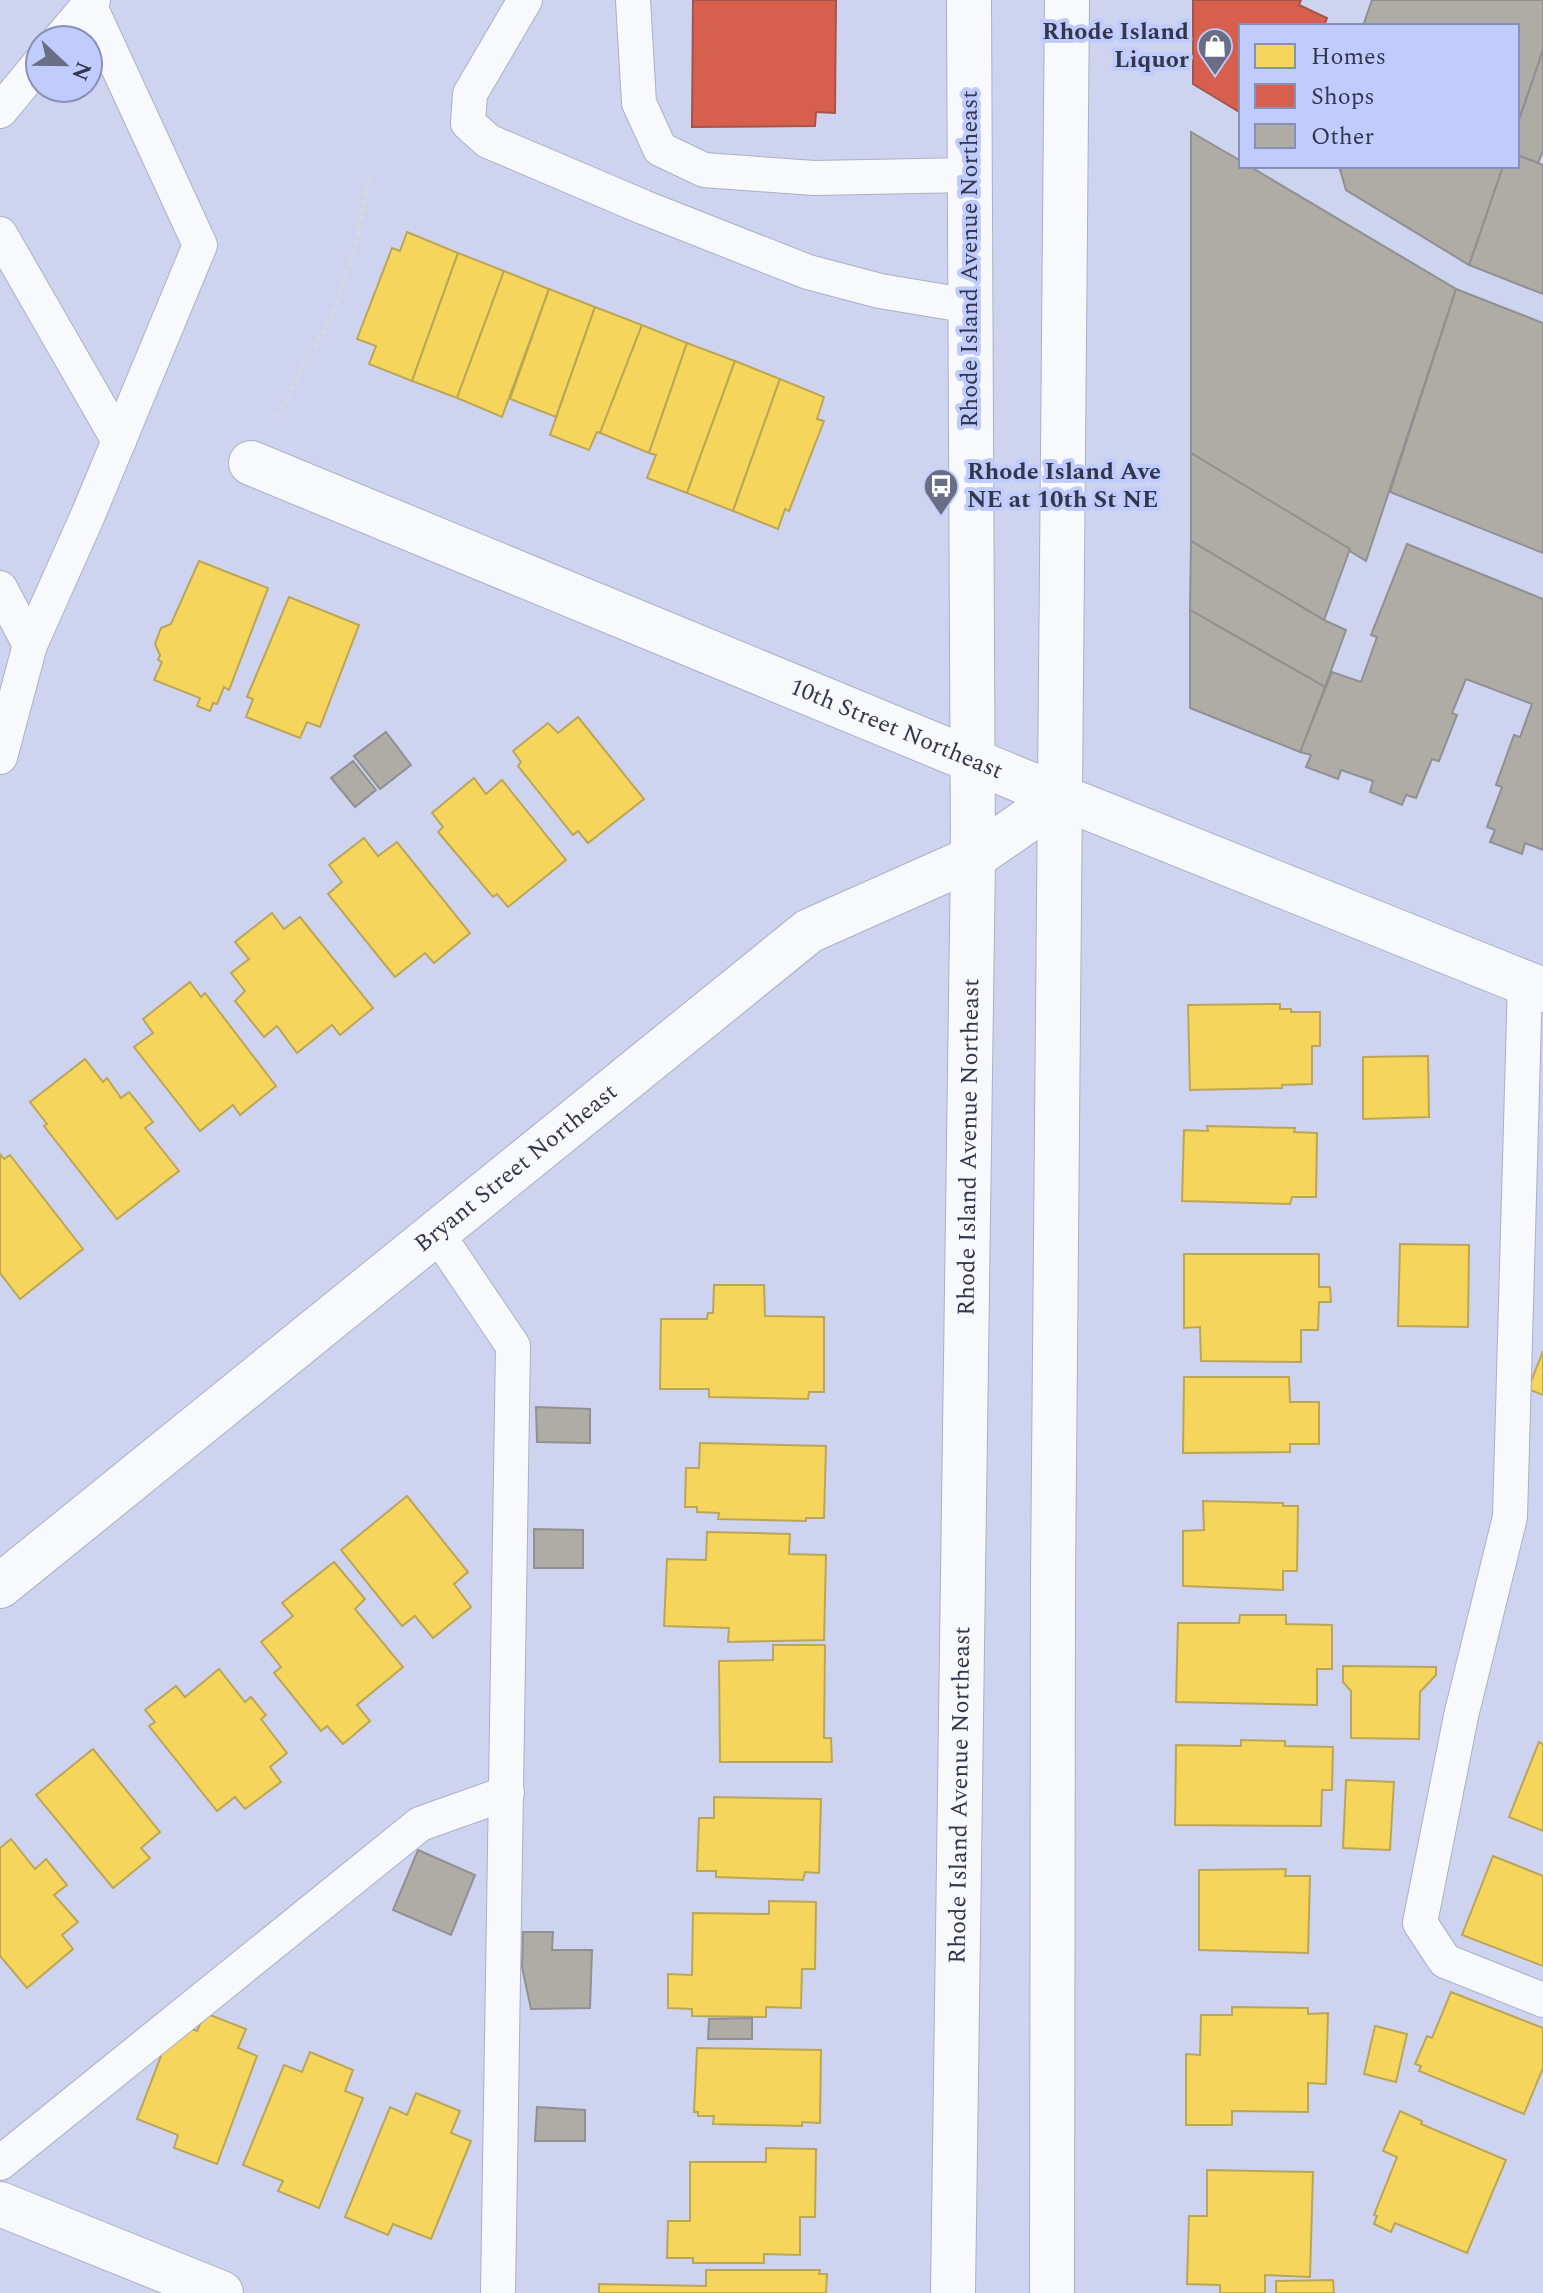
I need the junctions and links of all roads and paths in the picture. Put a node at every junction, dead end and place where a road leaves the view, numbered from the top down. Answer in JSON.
{"nodes":[{"id":1,"x":525,"y":0,"type":"edge"},
{"id":2,"x":633,"y":0,"type":"edge"},
{"id":3,"x":969,"y":0,"type":"edge"},
{"id":4,"x":1067,"y":0,"type":"edge"},
{"id":5,"x":90,"y":1,"type":"edge"},
{"id":6,"x":72,"y":24,"type":"edge"},
{"id":7,"x":24,"y":82,"type":"edge"},
{"id":8,"x":0,"y":111,"type":"edge"},
{"id":9,"x":970,"y":175,"type":"junction"},
{"id":10,"x":369,"y":177,"type":"dead end"},
{"id":11,"x":0,"y":234,"type":"edge"},
{"id":12,"x":970,"y":306,"type":"junction"},
{"id":13,"x":119,"y":441,"type":"junction"},
{"id":14,"x":251,"y":463,"type":"joint"},
{"id":15,"x":0,"y":588,"type":"edge"},
{"id":16,"x":30,"y":645,"type":"junction"},
{"id":17,"x":0,"y":757,"type":"edge"},
{"id":18,"x":972,"y":760,"type":"junction"},
{"id":19,"x":1061,"y":797,"type":"junction"},
{"id":20,"x":973,"y":858,"type":"junction"},
{"id":21,"x":1534,"y":986,"type":"edge"},
{"id":22,"x":436,"y":1232,"type":"junction"},
{"id":23,"x":0,"y":1586,"type":"edge"},
{"id":24,"x":507,"y":1793,"type":"junction"},
{"id":25,"x":1543,"y":2000,"type":"edge"},
{"id":26,"x":0,"y":2163,"type":"edge"},
{"id":27,"x":0,"y":2204,"type":"edge"},
{"id":28,"x":221,"y":2293,"type":"edge"},
{"id":29,"x":498,"y":2293,"type":"edge"},
{"id":30,"x":953,"y":2293,"type":"edge"},
{"id":31,"x":1052,"y":2293,"type":"edge"}],
"edges":[{"from":1,"to":12,"type":"lane"},
{"from":2,"to":9,"type":"lane"},
{"from":3,"to":9,"type":"main road","name":"Rhode Island Avenue Northeast"},
{"from":4,"to":19,"type":"main road"},
{"from":5,"to":6,"type":"lane"},
{"from":5,"to":13,"type":"lane"},
{"from":7,"to":8,"type":"lane"},
{"from":9,"to":12,"type":"main road","name":"Rhode Island Avenue Northeast"},
{"from":10,"to":14,"type":"path"},
{"from":11,"to":13,"type":"lane"},
{"from":12,"to":18,"type":"main road","name":"Rhode Island Avenue Northeast"},
{"from":13,"to":16,"type":"lane"},
{"from":14,"to":18,"type":"main road","name":"10th Street Northeast"},
{"from":15,"to":16,"type":"lane"},
{"from":16,"to":17,"type":"lane"},
{"from":18,"to":19,"type":"main road","name":"10th Street Northeast"},
{"from":18,"to":20,"type":"main road","name":"Rhode Island Avenue Northeast"},
{"from":19,"to":20,"type":"main road","name":"Bryant Street Northeast"},
{"from":19,"to":21,"type":"main road","name":"10th Street Northeast"},
{"from":19,"to":31,"type":"main road"},
{"from":20,"to":22,"type":"main road","name":"Bryant Street Northeast"},
{"from":20,"to":30,"type":"main road","name":"Rhode Island Avenue Northeast"},
{"from":21,"to":25,"type":"lane"},
{"from":22,"to":23,"type":"main road","name":"Bryant Street Northeast"},
{"from":22,"to":24,"type":"lane"},
{"from":24,"to":26,"type":"lane"},
{"from":24,"to":29,"type":"lane"},
{"from":27,"to":28,"type":"main road"}]}
